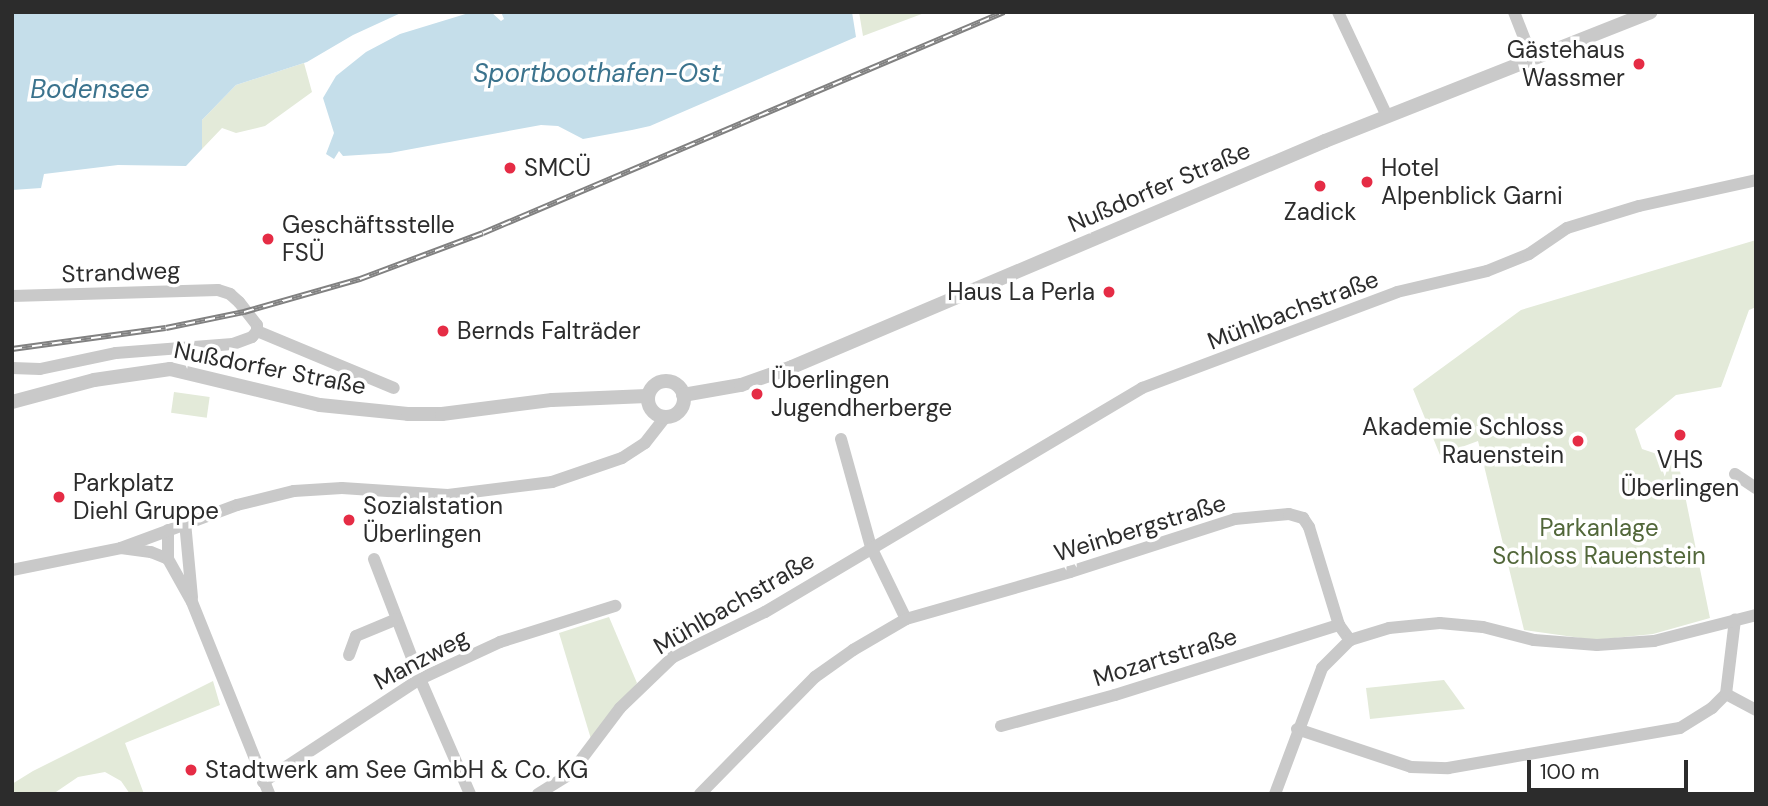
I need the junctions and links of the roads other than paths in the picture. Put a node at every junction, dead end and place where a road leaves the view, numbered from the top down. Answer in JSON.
{"nodes":[{"id":1,"x":1338,"y":12,"type":"edge"},
{"id":2,"x":1514,"y":12,"type":"edge"},
{"id":3,"x":1650,"y":12,"type":"edge"},
{"id":4,"x":1532,"y":58,"type":"junction"},
{"id":5,"x":1387,"y":116,"type":"junction"},
{"id":6,"x":1756,"y":180,"type":"edge"},
{"id":7,"x":12,"y":296,"type":"edge"},
{"id":8,"x":257,"y":331,"type":"junction"},
{"id":9,"x":12,"y":368,"type":"edge"},
{"id":10,"x":394,"y":388,"type":"dead end"},
{"id":11,"x":684,"y":395,"type":"junction"},
{"id":12,"x":648,"y":396,"type":"junction"},
{"id":13,"x":12,"y":402,"type":"edge"},
{"id":14,"x":665,"y":417,"type":"junction"},
{"id":15,"x":841,"y":439,"type":"dead end"},
{"id":16,"x":1735,"y":474,"type":"dead end"},
{"id":17,"x":1756,"y":488,"type":"edge"},
{"id":18,"x":185,"y":523,"type":"junction"},
{"id":19,"x":168,"y":530,"type":"junction"},
{"id":20,"x":871,"y":547,"type":"junction"},
{"id":21,"x":121,"y":548,"type":"junction"},
{"id":22,"x":167,"y":559,"type":"junction"},
{"id":23,"x":374,"y":559,"type":"dead end"},
{"id":24,"x":12,"y":570,"type":"edge"},
{"id":25,"x":192,"y":601,"type":"junction"},
{"id":26,"x":615,"y":606,"type":"dead end"},
{"id":27,"x":1756,"y":615,"type":"edge"},
{"id":28,"x":397,"y":619,"type":"junction"},
{"id":29,"x":906,"y":619,"type":"junction"},
{"id":30,"x":1735,"y":620,"type":"junction"},
{"id":31,"x":1339,"y":625,"type":"junction"},
{"id":32,"x":1350,"y":640,"type":"junction"},
{"id":33,"x":349,"y":655,"type":"dead end"},
{"id":34,"x":420,"y":678,"type":"junction"},
{"id":35,"x":1726,"y":694,"type":"junction"},
{"id":36,"x":1756,"y":710,"type":"edge"},
{"id":37,"x":1002,"y":726,"type":"dead end"},
{"id":38,"x":1297,"y":729,"type":"junction"},
{"id":39,"x":266,"y":788,"type":"edge"},
{"id":40,"x":470,"y":794,"type":"edge"},
{"id":41,"x":538,"y":794,"type":"edge"},
{"id":42,"x":700,"y":794,"type":"edge"},
{"id":43,"x":1275,"y":794,"type":"edge"}],
"edges":[{"from":1,"to":5,"type":"street"},
{"from":2,"to":4,"type":"street"},
{"from":3,"to":4,"type":"street","name":"Nußdorfer Straße"},
{"from":4,"to":5,"type":"street","name":"Nußdorfer Straße"},
{"from":5,"to":11,"type":"street","name":"Nußdorfer Straße"},
{"from":6,"to":20,"type":"street","name":"Mühlbachstraße"},
{"from":7,"to":8,"type":"street","name":"Strandweg"},
{"from":8,"to":9,"type":"street"},
{"from":8,"to":10,"type":"street"},
{"from":11,"to":12,"type":"street","name":"Nußdorfer Straße"},
{"from":11,"to":14,"type":"street"},
{"from":12,"to":13,"type":"street","name":"Nußdorfer Straße"},
{"from":12,"to":14,"type":"street"},
{"from":14,"to":18,"type":"street"},
{"from":15,"to":20,"type":"street"},
{"from":16,"to":17,"type":"street"},
{"from":18,"to":19,"type":"street"},
{"from":18,"to":25,"type":"street"},
{"from":19,"to":21,"type":"street"},
{"from":19,"to":22,"type":"street"},
{"from":20,"to":29,"type":"street"},
{"from":20,"to":41,"type":"street","name":"Mühlbachstraße"},
{"from":21,"to":22,"type":"street"},
{"from":21,"to":24,"type":"street"},
{"from":22,"to":25,"type":"street"},
{"from":23,"to":28,"type":"street"},
{"from":25,"to":39,"type":"street"},
{"from":26,"to":34,"type":"street","name":"Manzweg"},
{"from":27,"to":30,"type":"street"},
{"from":28,"to":33,"type":"street"},
{"from":28,"to":34,"type":"street"},
{"from":29,"to":31,"type":"street","name":"Weinbergstraße"},
{"from":29,"to":42,"type":"street","name":"Weinbergstraße"},
{"from":30,"to":32,"type":"street"},
{"from":30,"to":35,"type":"street"},
{"from":31,"to":32,"type":"street","name":"Weinbergstraße"},
{"from":31,"to":37,"type":"street","name":"Mozartstraße"},
{"from":32,"to":38,"type":"street"},
{"from":34,"to":39,"type":"street","name":"Manzweg"},
{"from":34,"to":40,"type":"street"},
{"from":35,"to":36,"type":"street"},
{"from":35,"to":38,"type":"street"},
{"from":38,"to":43,"type":"street"}]}
